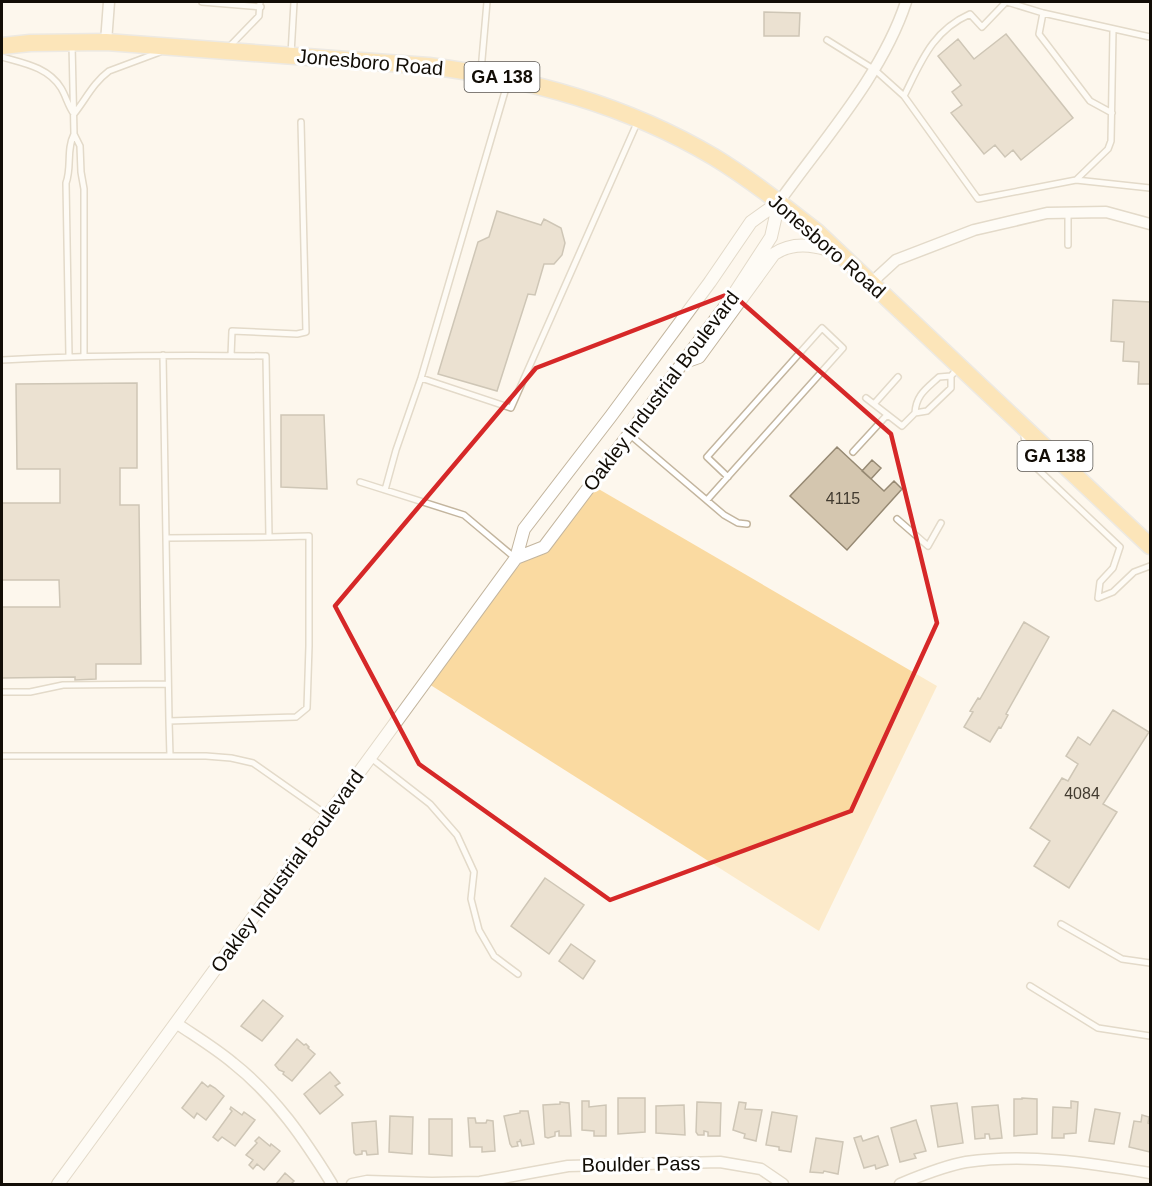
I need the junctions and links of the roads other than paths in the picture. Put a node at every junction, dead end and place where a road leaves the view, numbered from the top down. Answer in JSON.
{"nodes":[{"id":1,"x":109,"y":2,"type":"edge"},
{"id":2,"x":202,"y":2,"type":"edge"},
{"id":3,"x":294,"y":2,"type":"edge"},
{"id":4,"x":487,"y":2,"type":"edge"},
{"id":5,"x":906,"y":2,"type":"edge"},
{"id":6,"x":1007,"y":2,"type":"edge"},
{"id":7,"x":260,"y":4,"type":"edge"},
{"id":8,"x":1043,"y":13,"type":"junction"},
{"id":9,"x":1113,"y":30,"type":"junction"},
{"id":10,"x":1150,"y":37,"type":"edge"},
{"id":11,"x":827,"y":40,"type":"dead end"},
{"id":12,"x":72,"y":42,"type":"junction"},
{"id":13,"x":106,"y":42,"type":"junction"},
{"id":14,"x":2,"y":46,"type":"edge"},
{"id":15,"x":176,"y":46,"type":"junction"},
{"id":16,"x":225,"y":50,"type":"junction"},
{"id":17,"x":290,"y":56,"type":"junction"},
{"id":18,"x":2,"y":57,"type":"edge"},
{"id":19,"x":875,"y":70,"type":"junction"},
{"id":20,"x":481,"y":73,"type":"junction"},
{"id":21,"x":508,"y":78,"type":"junction"},
{"id":22,"x":903,"y":96,"type":"junction"},
{"id":23,"x":1112,"y":113,"type":"junction"},
{"id":24,"x":74,"y":114,"type":"junction"},
{"id":25,"x":639,"y":120,"type":"junction"},
{"id":26,"x":301,"y":122,"type":"dead end"},
{"id":27,"x":74,"y":134,"type":"junction"},
{"id":28,"x":1076,"y":180,"type":"junction"},
{"id":29,"x":1150,"y":188,"type":"edge"},
{"id":30,"x":779,"y":202,"type":"junction"},
{"id":31,"x":1068,"y":212,"type":"junction"},
{"id":32,"x":1150,"y":224,"type":"edge"},
{"id":33,"x":1068,"y":245,"type":"dead end"},
{"id":34,"x":841,"y":255,"type":"junction"},
{"id":35,"x":871,"y":283,"type":"junction"},
{"id":36,"x":163,"y":355,"type":"junction"},
{"id":37,"x":69,"y":356,"type":"junction"},
{"id":38,"x":84,"y":356,"type":"junction"},
{"id":39,"x":231,"y":356,"type":"junction"},
{"id":40,"x":2,"y":360,"type":"edge"},
{"id":41,"x":682,"y":363,"type":"junction"},
{"id":42,"x":956,"y":371,"type":"junction"},
{"id":43,"x":898,"y":377,"type":"dead end"},
{"id":44,"x":421,"y":378,"type":"junction"},
{"id":45,"x":866,"y":398,"type":"dead end"},
{"id":46,"x":874,"y":404,"type":"junction"},
{"id":47,"x":915,"y":413,"type":"junction"},
{"id":48,"x":887,"y":415,"type":"junction"},
{"id":49,"x":1024,"y":427,"type":"junction"},
{"id":50,"x":629,"y":434,"type":"junction"},
{"id":51,"x":853,"y":452,"type":"dead end"},
{"id":52,"x":728,"y":477,"type":"junction"},
{"id":53,"x":360,"y":482,"type":"dead end"},
{"id":54,"x":385,"y":490,"type":"junction"},
{"id":55,"x":707,"y":500,"type":"junction"},
{"id":56,"x":897,"y":519,"type":"dead end"},
{"id":57,"x":941,"y":523,"type":"dead end"},
{"id":58,"x":747,"y":524,"type":"dead end"},
{"id":59,"x":166,"y":537,"type":"junction"},
{"id":60,"x":269,"y":537,"type":"junction"},
{"id":61,"x":1150,"y":546,"type":"edge"},
{"id":62,"x":516,"y":558,"type":"junction"},
{"id":63,"x":1150,"y":567,"type":"edge"},
{"id":64,"x":168,"y":684,"type":"junction"},
{"id":65,"x":2,"y":692,"type":"edge"},
{"id":66,"x":169,"y":721,"type":"junction"},
{"id":67,"x":2,"y":756,"type":"edge"},
{"id":68,"x":170,"y":756,"type":"junction"},
{"id":69,"x":370,"y":757,"type":"junction"},
{"id":70,"x":327,"y":816,"type":"junction"},
{"id":71,"x":1061,"y":924,"type":"dead end"},
{"id":72,"x":1150,"y":963,"type":"edge"},
{"id":73,"x":519,"y":974,"type":"dead end"},
{"id":74,"x":1030,"y":986,"type":"dead end"},
{"id":75,"x":176,"y":1023,"type":"junction"},
{"id":76,"x":1150,"y":1036,"type":"edge"},
{"id":77,"x":1150,"y":1173,"type":"edge"},
{"id":78,"x":58,"y":1185,"type":"edge"},
{"id":79,"x":332,"y":1185,"type":"edge"},
{"id":80,"x":352,"y":1185,"type":"edge"},
{"id":81,"x":783,"y":1185,"type":"edge"},
{"id":82,"x":900,"y":1185,"type":"edge"}],
"edges":[{"from":1,"to":13,"type":"street"},
{"from":2,"to":7,"type":"lane"},
{"from":3,"to":17,"type":"lane"},
{"from":4,"to":20,"type":"lane"},
{"from":5,"to":19,"type":"street","name":"Oakley Industrial Boulevard"},
{"from":6,"to":8,"type":"lane"},
{"from":6,"to":22,"type":"lane"},
{"from":7,"to":16,"type":"lane"},
{"from":8,"to":9,"type":"lane"},
{"from":8,"to":23,"type":"lane"},
{"from":9,"to":10,"type":"lane"},
{"from":9,"to":23,"type":"lane"},
{"from":11,"to":19,"type":"lane"},
{"from":12,"to":13,"type":"highway","name":"Jonesboro Road","number":"GA 138"},
{"from":12,"to":14,"type":"highway","name":"Jonesboro Road","number":"GA 138"},
{"from":12,"to":24,"type":"lane"},
{"from":13,"to":15,"type":"highway","name":"Jonesboro Road","number":"GA 138"},
{"from":15,"to":16,"type":"highway","name":"Jonesboro Road","number":"GA 138"},
{"from":15,"to":24,"type":"lane"},
{"from":16,"to":17,"type":"highway","name":"Jonesboro Road","number":"GA 138"},
{"from":17,"to":20,"type":"highway","name":"Jonesboro Road","number":"GA 138"},
{"from":18,"to":24,"type":"lane"},
{"from":19,"to":22,"type":"lane"},
{"from":19,"to":30,"type":"street","name":"Oakley Industrial Boulevard"},
{"from":20,"to":21,"type":"highway","name":"Jonesboro Road","number":"GA 138"},
{"from":21,"to":25,"type":"highway","name":"Jonesboro Road","number":"GA 138"},
{"from":21,"to":44,"type":"lane"},
{"from":22,"to":28,"type":"lane"},
{"from":23,"to":28,"type":"lane"},
{"from":24,"to":27,"type":"lane"},
{"from":25,"to":30,"type":"highway","name":"Jonesboro Road","number":"GA 138"},
{"from":25,"to":44,"type":"lane"},
{"from":26,"to":39,"type":"lane"},
{"from":27,"to":37,"type":"lane"},
{"from":27,"to":38,"type":"lane"},
{"from":28,"to":29,"type":"lane"},
{"from":30,"to":34,"type":"highway","name":"Jonesboro Road","number":"GA 138"},
{"from":30,"to":41,"type":"street","name":"Oakley Industrial Boulevard"},
{"from":30,"to":62,"type":"street","name":"Oakley Industrial Boulevard"},
{"from":31,"to":32,"type":"street"},
{"from":31,"to":33,"type":"lane"},
{"from":31,"to":35,"type":"street"},
{"from":34,"to":35,"type":"highway","name":"Jonesboro Road","number":"GA 138"},
{"from":34,"to":41,"type":"street"},
{"from":35,"to":42,"type":"highway","name":"Jonesboro Road","number":"GA 138"},
{"from":36,"to":38,"type":"lane"},
{"from":36,"to":39,"type":"lane"},
{"from":36,"to":59,"type":"lane"},
{"from":37,"to":38,"type":"lane"},
{"from":37,"to":40,"type":"lane"},
{"from":39,"to":60,"type":"lane"},
{"from":41,"to":50,"type":"street","name":"Oakley Industrial Boulevard"},
{"from":42,"to":47,"type":"lane"},
{"from":42,"to":47,"type":"lane"},
{"from":42,"to":49,"type":"highway","name":"Jonesboro Road","number":"GA 138"},
{"from":43,"to":46,"type":"lane"},
{"from":44,"to":54,"type":"lane"},
{"from":45,"to":46,"type":"lane"},
{"from":46,"to":48,"type":"lane"},
{"from":47,"to":48,"type":"lane"},
{"from":48,"to":51,"type":"lane"},
{"from":49,"to":61,"type":"highway","name":"Jonesboro Road","number":"GA 138"},
{"from":49,"to":63,"type":"lane"},
{"from":50,"to":55,"type":"lane"},
{"from":50,"to":62,"type":"street","name":"Oakley Industrial Boulevard"},
{"from":52,"to":52,"type":"lane"},
{"from":52,"to":55,"type":"lane"},
{"from":53,"to":54,"type":"lane"},
{"from":54,"to":62,"type":"lane"},
{"from":55,"to":58,"type":"lane"},
{"from":56,"to":57,"type":"lane"},
{"from":59,"to":60,"type":"lane"},
{"from":59,"to":64,"type":"lane"},
{"from":60,"to":66,"type":"lane"},
{"from":62,"to":69,"type":"street","name":"Oakley Industrial Boulevard"},
{"from":64,"to":65,"type":"lane"},
{"from":64,"to":66,"type":"lane"},
{"from":66,"to":68,"type":"lane"},
{"from":67,"to":68,"type":"lane"},
{"from":68,"to":70,"type":"lane"},
{"from":69,"to":70,"type":"street","name":"Oakley Industrial Boulevard"},
{"from":69,"to":73,"type":"lane"},
{"from":70,"to":75,"type":"street","name":"Oakley Industrial Boulevard"},
{"from":71,"to":72,"type":"lane"},
{"from":74,"to":76,"type":"lane"},
{"from":75,"to":78,"type":"street","name":"Oakley Industrial Boulevard"},
{"from":75,"to":79,"type":"street"},
{"from":77,"to":82,"type":"street"},
{"from":80,"to":81,"type":"street","name":"Boulder Pass"}]}
